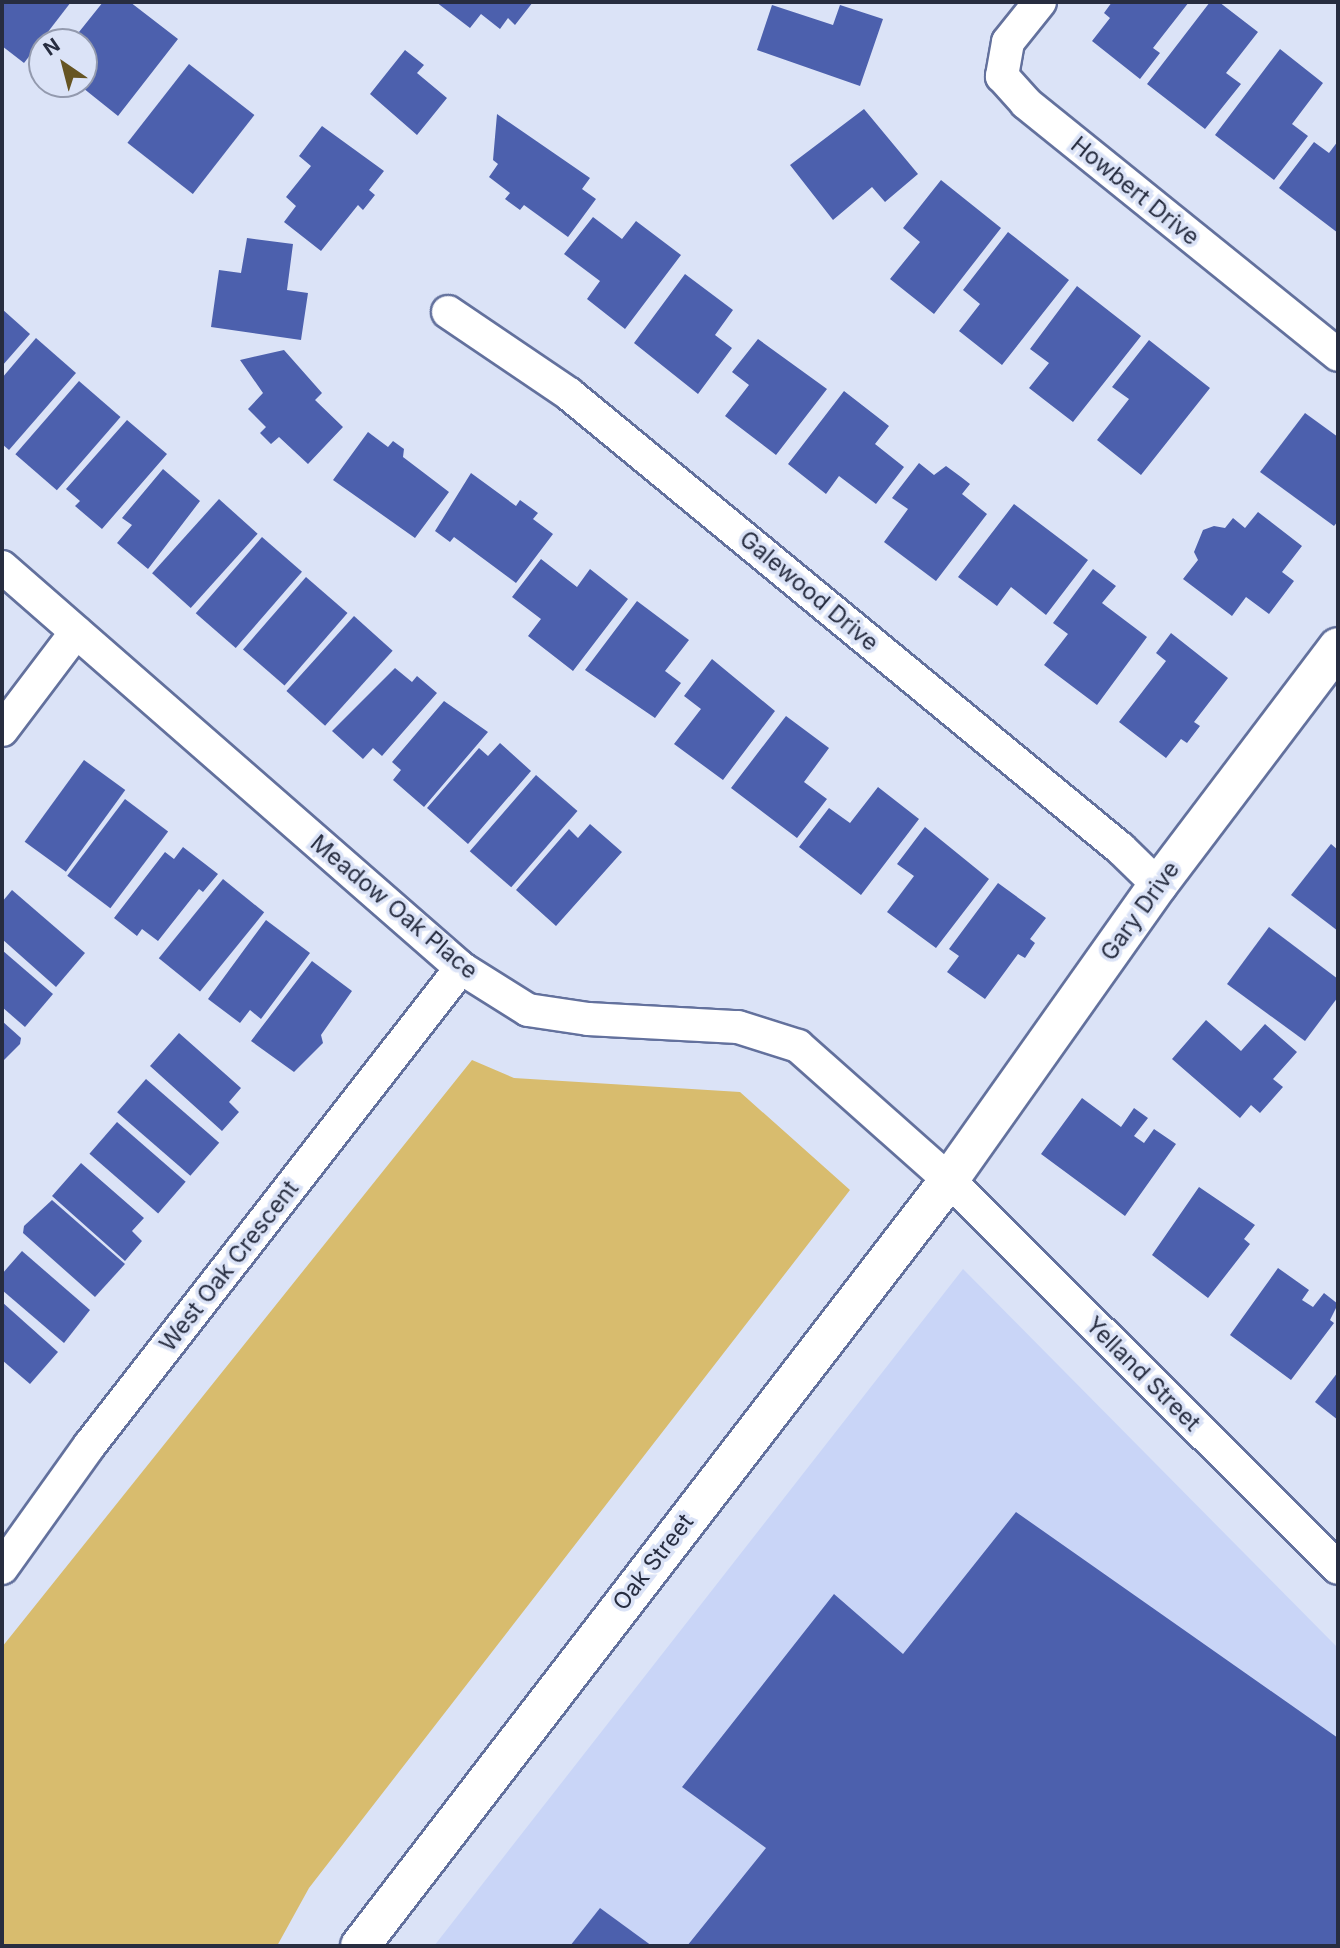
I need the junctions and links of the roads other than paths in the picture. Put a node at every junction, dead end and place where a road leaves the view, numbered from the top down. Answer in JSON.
{"nodes":[{"id":1,"x":1040,"y":2,"type":"edge"},
{"id":2,"x":448,"y":312,"type":"dead end"},
{"id":3,"x":1338,"y":355,"type":"edge"},
{"id":4,"x":2,"y":567,"type":"edge"},
{"id":5,"x":76,"y":632,"type":"junction"},
{"id":6,"x":1338,"y":647,"type":"edge"},
{"id":7,"x":2,"y":730,"type":"edge"},
{"id":8,"x":1158,"y":885,"type":"junction"},
{"id":9,"x":460,"y":968,"type":"junction"},
{"id":10,"x":949,"y":1180,"type":"junction"},
{"id":11,"x":2,"y":1568,"type":"edge"},
{"id":12,"x":1338,"y":1568,"type":"edge"},
{"id":13,"x":360,"y":1946,"type":"edge"}],
"edges":[{"from":1,"to":3,"type":"street","name":"Howbert Drive"},
{"from":2,"to":8,"type":"street","name":"Galewood Drive"},
{"from":4,"to":5,"type":"street","name":"Meadow Oak Place"},
{"from":5,"to":7,"type":"street"},
{"from":5,"to":9,"type":"street","name":"Meadow Oak Place"},
{"from":6,"to":8,"type":"street","name":"Gary Drive"},
{"from":8,"to":10,"type":"street","name":"Gary Drive"},
{"from":9,"to":10,"type":"street","name":"Meadow Oak Place"},
{"from":9,"to":11,"type":"street","name":"West Oak Crescent"},
{"from":10,"to":12,"type":"street","name":"Yelland Street"},
{"from":10,"to":13,"type":"street","name":"Oak Street"}]}
